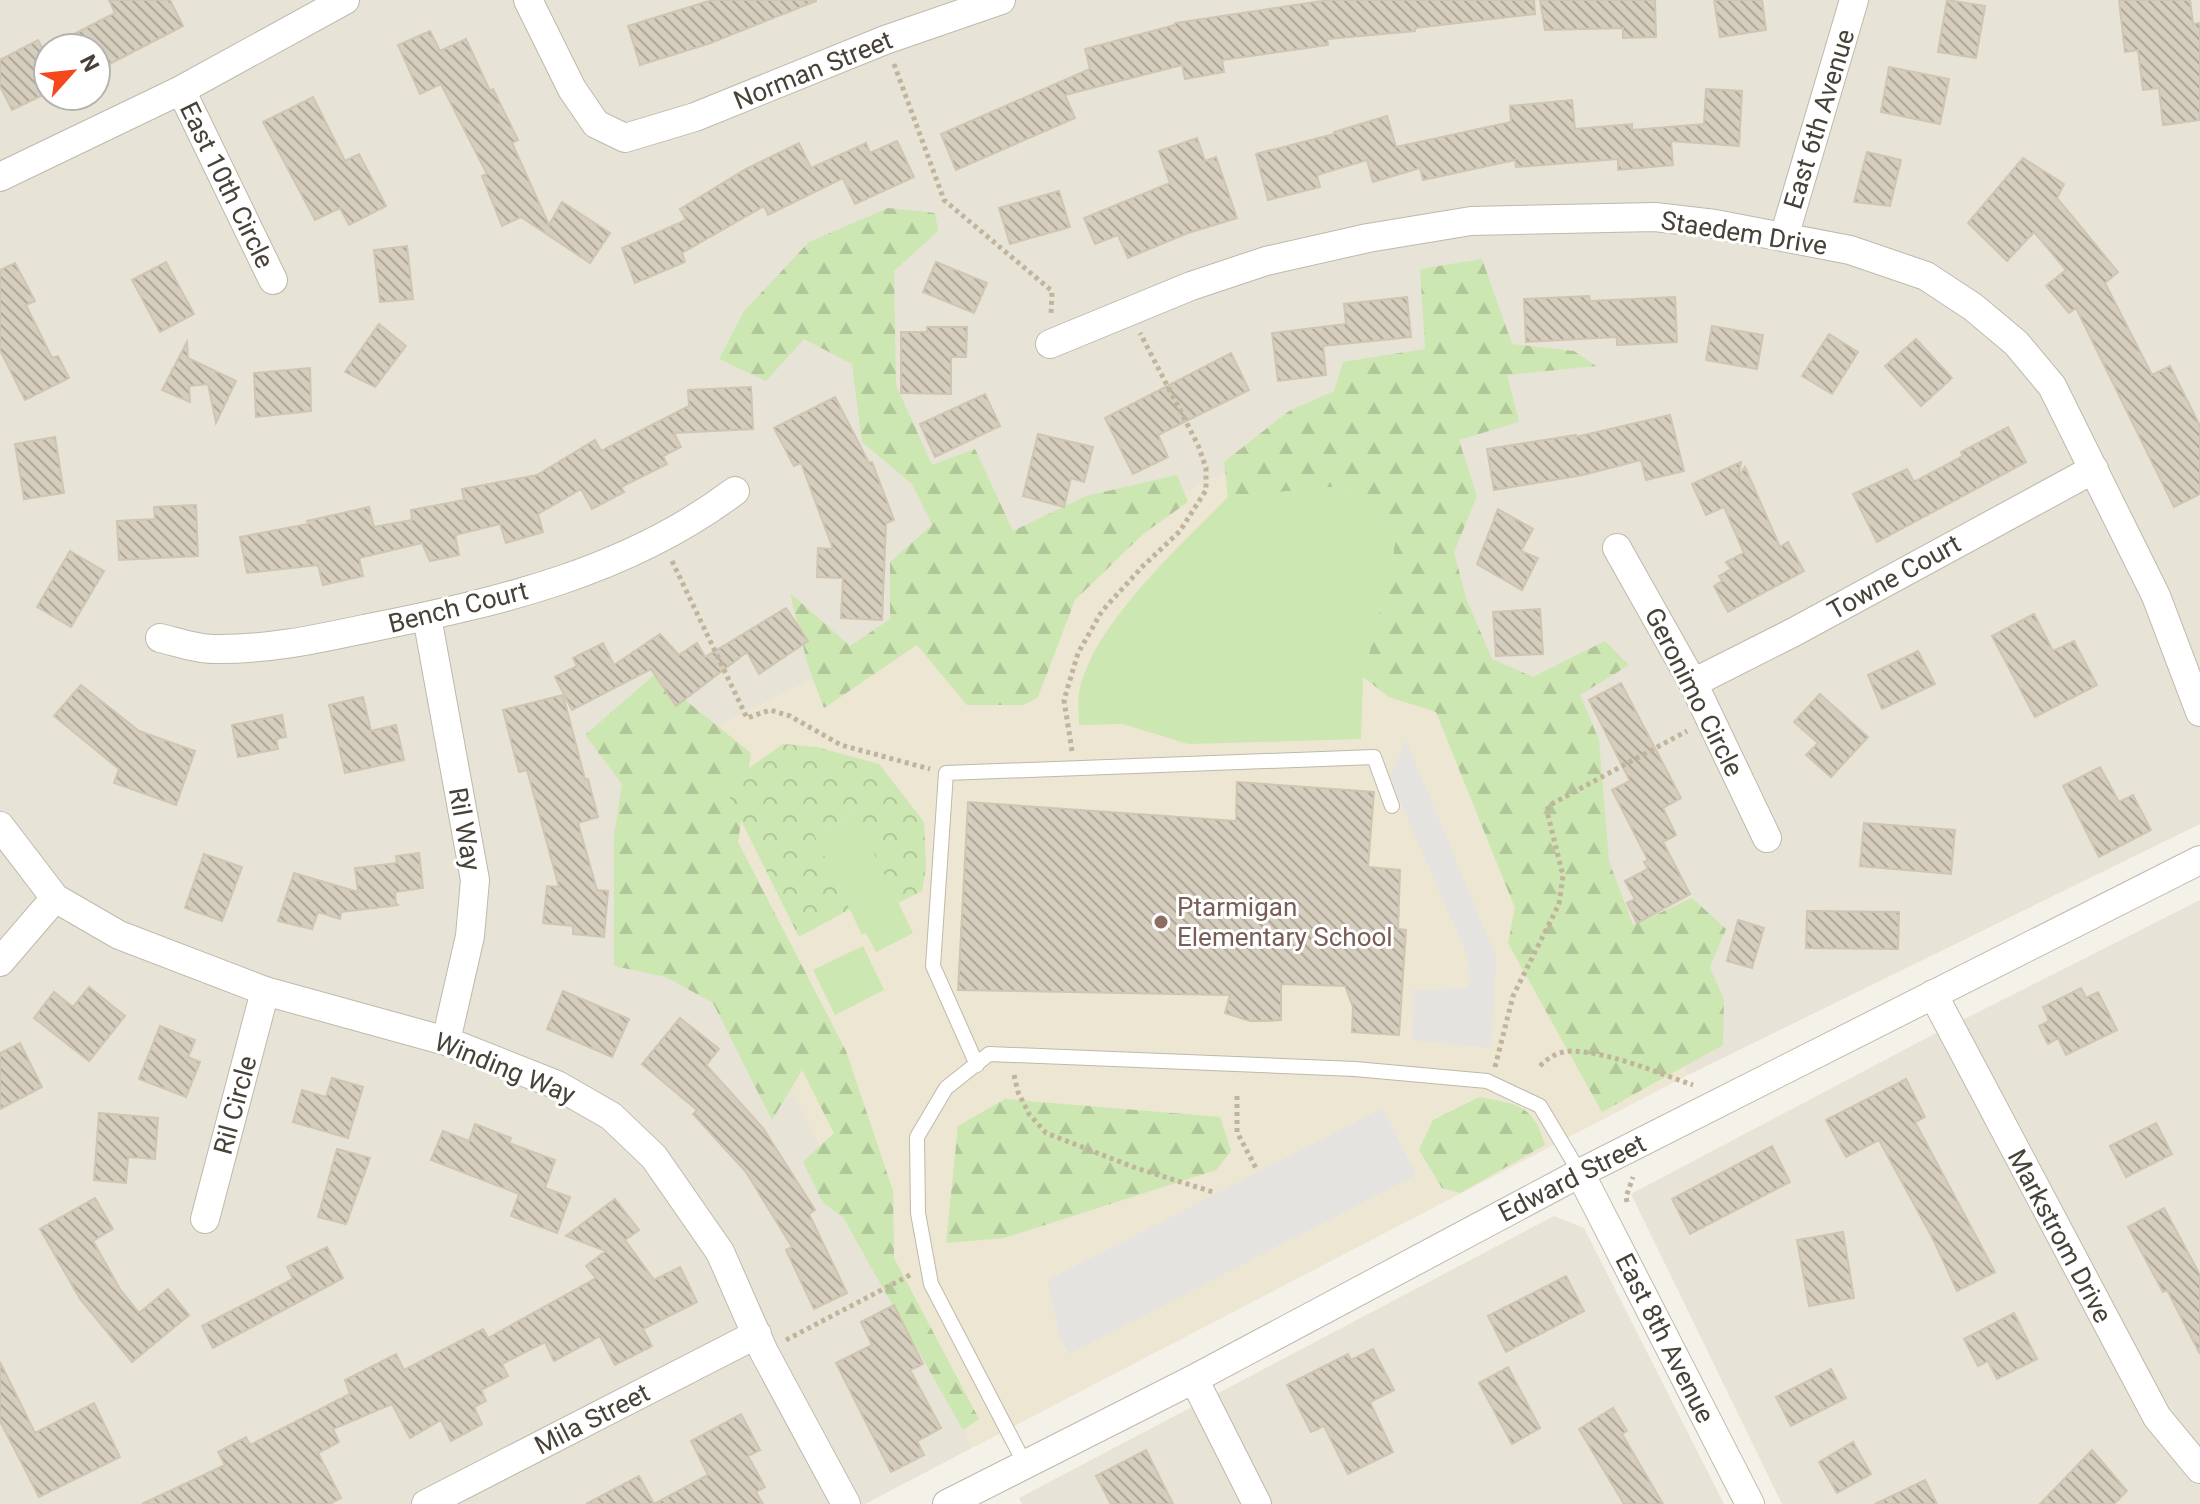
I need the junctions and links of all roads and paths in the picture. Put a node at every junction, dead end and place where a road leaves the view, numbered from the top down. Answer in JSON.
{"nodes":[{"id":1,"x":345,"y":0,"type":"edge"},
{"id":2,"x":528,"y":0,"type":"edge"},
{"id":3,"x":1001,"y":0,"type":"edge"},
{"id":4,"x":1854,"y":0,"type":"edge"},
{"id":5,"x":885,"y":40,"type":"junction"},
{"id":6,"x":181,"y":90,"type":"junction"},
{"id":7,"x":0,"y":177,"type":"edge"},
{"id":8,"x":1784,"y":237,"type":"junction"},
{"id":9,"x":273,"y":280,"type":"dead end"},
{"id":10,"x":1129,"y":311,"type":"junction"},
{"id":11,"x":1050,"y":344,"type":"joint"},
{"id":12,"x":2094,"y":469,"type":"junction"},
{"id":13,"x":735,"y":491,"type":"dead end"},
{"id":14,"x":663,"y":540,"type":"junction"},
{"id":15,"x":1617,"y":548,"type":"dead end"},
{"id":16,"x":427,"y":617,"type":"junction"},
{"id":17,"x":160,"y":638,"type":"dead end"},
{"id":18,"x":1693,"y":683,"type":"junction"},
{"id":19,"x":2200,"y":712,"type":"edge"},
{"id":20,"x":1710,"y":720,"type":"junction"},
{"id":21,"x":1075,"y":768,"type":"junction"},
{"id":22,"x":946,"y":773,"type":"junction"},
{"id":23,"x":1392,"y":806,"type":"dead end"},
{"id":24,"x":0,"y":826,"type":"edge"},
{"id":25,"x":1767,"y":838,"type":"dead end"},
{"id":26,"x":2200,"y":860,"type":"edge"},
{"id":27,"x":55,"y":898,"type":"junction"},
{"id":28,"x":0,"y":962,"type":"edge"},
{"id":29,"x":265,"y":991,"type":"junction"},
{"id":30,"x":1933,"y":994,"type":"junction"},
{"id":31,"x":446,"y":1041,"type":"junction"},
{"id":32,"x":977,"y":1065,"type":"junction"},
{"id":33,"x":1540,"y":1066,"type":"dead end"},
{"id":34,"x":1014,"y":1075,"type":"dead end"},
{"id":35,"x":1492,"y":1083,"type":"junction"},
{"id":36,"x":1697,"y":1087,"type":"dead end"},
{"id":37,"x":1237,"y":1096,"type":"dead end"},
{"id":38,"x":1257,"y":1170,"type":"dead end"},
{"id":39,"x":1580,"y":1173,"type":"junction"},
{"id":40,"x":1213,"y":1192,"type":"dead end"},
{"id":41,"x":205,"y":1219,"type":"dead end"},
{"id":42,"x":928,"y":1265,"type":"junction"},
{"id":43,"x":761,"y":1343,"type":"junction"},
{"id":44,"x":1194,"y":1379,"type":"junction"},
{"id":45,"x":1025,"y":1464,"type":"junction"},
{"id":46,"x":2200,"y":1469,"type":"edge"},
{"id":47,"x":426,"y":1504,"type":"edge"},
{"id":48,"x":846,"y":1504,"type":"edge"},
{"id":49,"x":947,"y":1504,"type":"edge"},
{"id":50,"x":1257,"y":1504,"type":"edge"},
{"id":51,"x":1750,"y":1504,"type":"edge"}],
"edges":[{"from":1,"to":6,"type":"street"},
{"from":2,"to":5,"type":"street","name":"Norman Street"},
{"from":3,"to":5,"type":"street","name":"Norman Street"},
{"from":4,"to":8,"type":"street","name":"East 6th Avenue"},
{"from":5,"to":11,"type":"path"},
{"from":6,"to":7,"type":"street"},
{"from":6,"to":9,"type":"street","name":"East 10th Circle"},
{"from":8,"to":10,"type":"street","name":"Staedem Drive"},
{"from":8,"to":12,"type":"street","name":"Staedem Drive"},
{"from":10,"to":11,"type":"street","name":"Staedem Drive"},
{"from":10,"to":21,"type":"path"},
{"from":12,"to":18,"type":"street","name":"Towne Court"},
{"from":12,"to":19,"type":"street","name":"Staedem Drive"},
{"from":13,"to":14,"type":"street","name":"Bench Court"},
{"from":14,"to":16,"type":"street","name":"Bench Court"},
{"from":14,"to":22,"type":"path"},
{"from":15,"to":18,"type":"street","name":"Geronimo Circle"},
{"from":16,"to":17,"type":"street","name":"Bench Court"},
{"from":16,"to":31,"type":"street","name":"Ril Way"},
{"from":18,"to":20,"type":"street","name":"Geronimo Circle"},
{"from":20,"to":25,"type":"street","name":"Geronimo Circle"},
{"from":20,"to":35,"type":"path"},
{"from":21,"to":22,"type":"lane"},
{"from":21,"to":23,"type":"lane"},
{"from":22,"to":32,"type":"lane"},
{"from":24,"to":27,"type":"street","name":"Winding Way"},
{"from":26,"to":30,"type":"street","name":"Edward Street"},
{"from":27,"to":28,"type":"street"},
{"from":27,"to":29,"type":"street","name":"Winding Way"},
{"from":29,"to":31,"type":"street","name":"Winding Way"},
{"from":29,"to":41,"type":"street","name":"Ril Circle"},
{"from":30,"to":39,"type":"street","name":"Edward Street"},
{"from":30,"to":46,"type":"street","name":"Markstrom Drive"},
{"from":31,"to":43,"type":"street","name":"Winding Way"},
{"from":32,"to":35,"type":"lane"},
{"from":32,"to":42,"type":"lane"},
{"from":33,"to":36,"type":"path"},
{"from":34,"to":40,"type":"path"},
{"from":35,"to":39,"type":"lane"},
{"from":37,"to":38,"type":"path"},
{"from":39,"to":44,"type":"street","name":"Edward Street"},
{"from":39,"to":51,"type":"street","name":"East 8th Avenue"},
{"from":42,"to":43,"type":"path"},
{"from":42,"to":45,"type":"lane"},
{"from":43,"to":47,"type":"street","name":"Mila Street"},
{"from":43,"to":48,"type":"street","name":"Winding Way"},
{"from":44,"to":45,"type":"street","name":"Edward Street"},
{"from":44,"to":50,"type":"street"},
{"from":45,"to":49,"type":"street","name":"Edward Street"}]}
